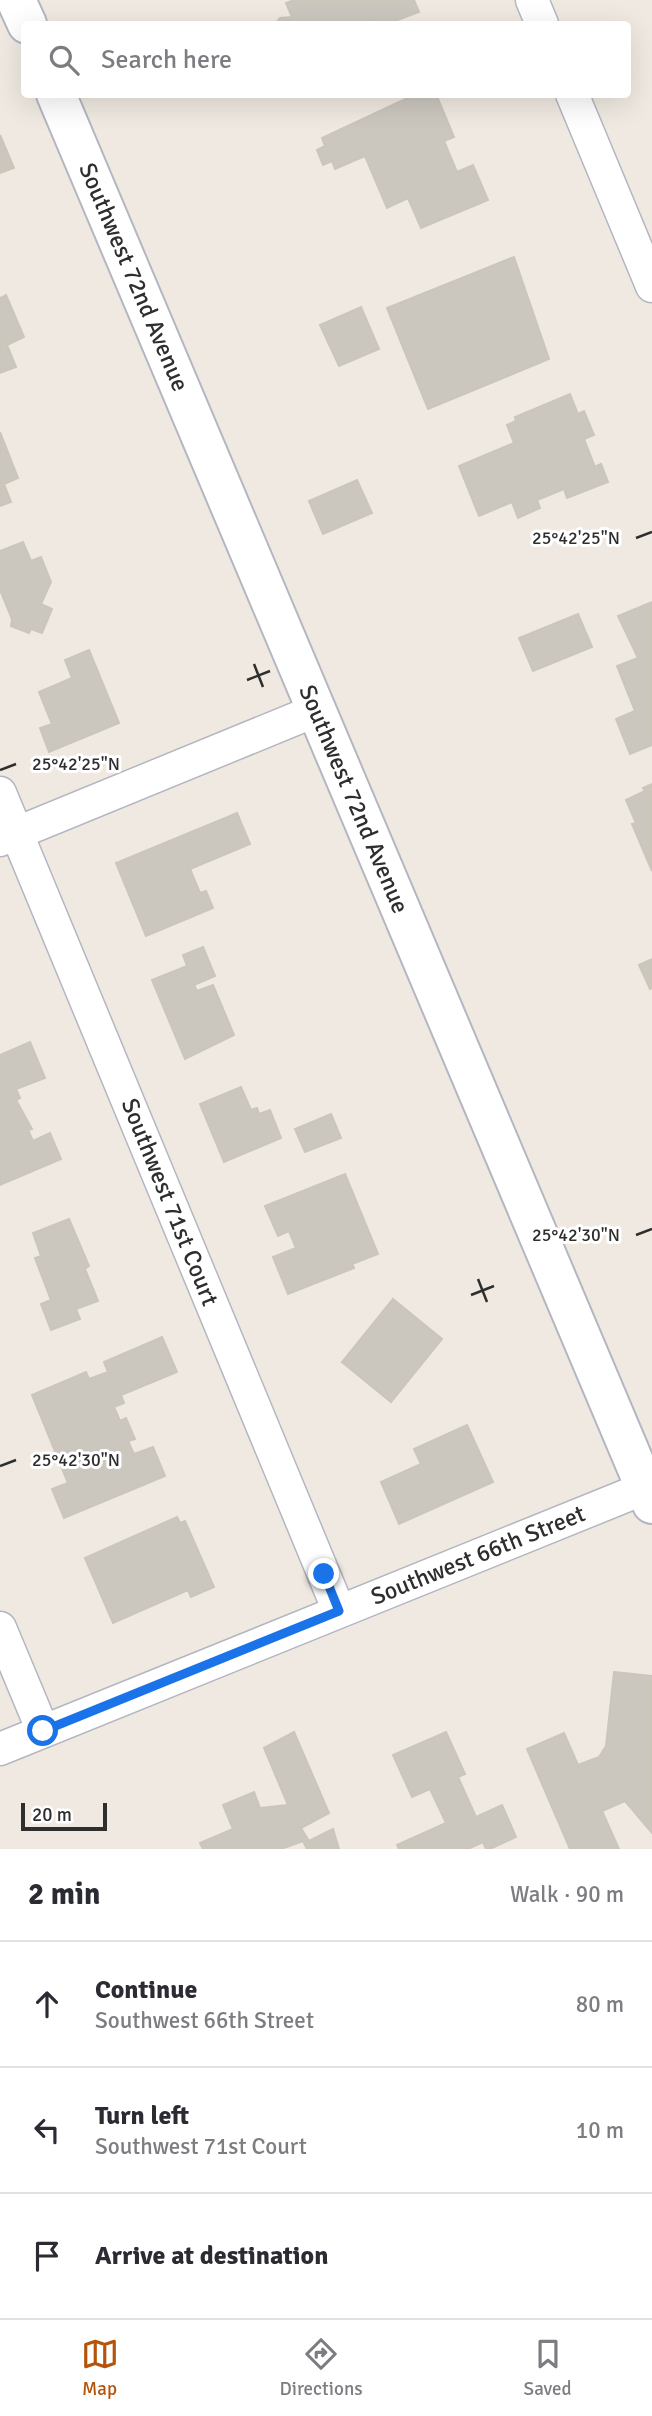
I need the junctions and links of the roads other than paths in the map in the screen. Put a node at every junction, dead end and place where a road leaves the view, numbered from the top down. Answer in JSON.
{"nodes":[{"id":1,"x":16,"y":0,"type":"edge"},
{"id":2,"x":532,"y":0,"type":"edge"},
{"id":3,"x":26,"y":21,"type":"edge"},
{"id":4,"x":541,"y":21,"type":"edge"},
{"id":5,"x":58,"y":98,"type":"edge"},
{"id":6,"x":574,"y":98,"type":"edge"},
{"id":7,"x":652,"y":286,"type":"edge"},
{"id":8,"x":317,"y":710,"type":"junction"},
{"id":9,"x":0,"y":793,"type":"edge"},
{"id":10,"x":8,"y":836,"type":"edge"},
{"id":11,"x":649,"y":1496,"type":"edge"},
{"id":12,"x":339,"y":1611,"type":"junction"},
{"id":13,"x":0,"y":1628,"type":"edge"},
{"id":14,"x":43,"y":1731,"type":"junction"},
{"id":15,"x":0,"y":1749,"type":"edge"}],
"edges":[{"from":1,"to":3,"type":"street"},
{"from":2,"to":4,"type":"street"},
{"from":5,"to":8,"type":"street","name":"Southwest 72nd Avenue"},
{"from":6,"to":7,"type":"street"},
{"from":8,"to":10,"type":"street"},
{"from":8,"to":11,"type":"street","name":"Southwest 72nd Avenue"},
{"from":9,"to":10,"type":"street","name":"Southwest 71st Court"},
{"from":10,"to":12,"type":"street","name":"Southwest 71st Court"},
{"from":11,"to":12,"type":"street","name":"Southwest 66th Street"},
{"from":12,"to":14,"type":"street","name":"Southwest 66th Street"},
{"from":13,"to":14,"type":"street"},
{"from":14,"to":15,"type":"street","name":"Southwest 66th Street"}]}
